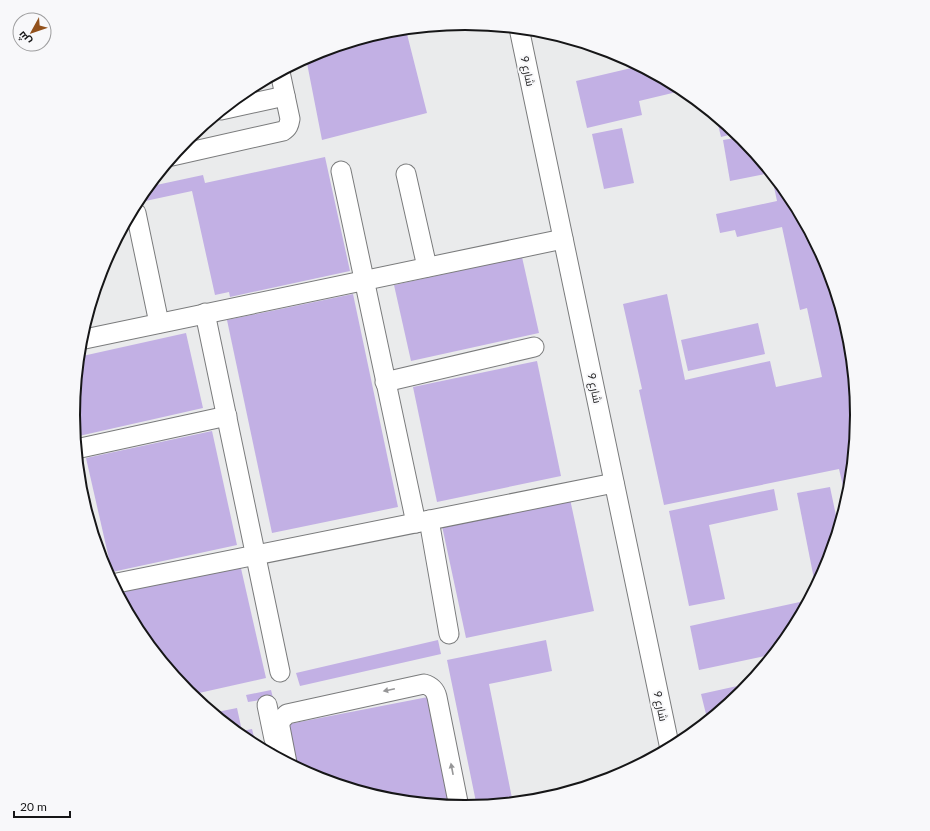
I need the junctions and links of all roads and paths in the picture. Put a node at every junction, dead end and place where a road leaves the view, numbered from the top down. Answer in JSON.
{"nodes":[{"id":1,"x":519,"y":34,"type":"edge"},
{"id":2,"x":281,"y":77,"type":"edge"},
{"id":3,"x":285,"y":96,"type":"junction"},
{"id":4,"x":234,"y":107,"type":"edge"},
{"id":5,"x":182,"y":154,"type":"edge"},
{"id":6,"x":341,"y":171,"type":"dead end"},
{"id":7,"x":406,"y":174,"type":"dead end"},
{"id":8,"x":136,"y":214,"type":"edge"},
{"id":9,"x":563,"y":239,"type":"junction"},
{"id":10,"x":427,"y":268,"type":"junction"},
{"id":11,"x":364,"y":281,"type":"junction"},
{"id":12,"x":205,"y":313,"type":"junction"},
{"id":13,"x":160,"y":323,"type":"junction"},
{"id":14,"x":87,"y":338,"type":"edge"},
{"id":15,"x":534,"y":347,"type":"dead end"},
{"id":16,"x":385,"y":382,"type":"junction"},
{"id":17,"x":227,"y":416,"type":"junction"},
{"id":18,"x":81,"y":448,"type":"edge"},
{"id":19,"x":614,"y":483,"type":"junction"},
{"id":20,"x":422,"y":522,"type":"junction"},
{"id":21,"x":256,"y":555,"type":"junction"},
{"id":22,"x":118,"y":583,"type":"edge"},
{"id":23,"x":449,"y":634,"type":"dead end"},
{"id":24,"x":280,"y":672,"type":"dead end"},
{"id":25,"x":267,"y":705,"type":"dead end"},
{"id":26,"x":669,"y":742,"type":"edge"},
{"id":27,"x":277,"y":752,"type":"edge"},
{"id":28,"x":279,"y":753,"type":"edge"},
{"id":29,"x":458,"y":801,"type":"edge"}],
"edges":[{"from":1,"to":9,"type":"street","name":"شارع 9"},
{"from":2,"to":3,"type":"street"},
{"from":3,"to":4,"type":"street"},
{"from":3,"to":5,"type":"street"},
{"from":6,"to":11,"type":"street"},
{"from":7,"to":10,"type":"street"},
{"from":8,"to":13,"type":"street"},
{"from":9,"to":10,"type":"street"},
{"from":9,"to":19,"type":"street","name":"شارع 9"},
{"from":10,"to":11,"type":"street"},
{"from":11,"to":12,"type":"street"},
{"from":11,"to":16,"type":"street"},
{"from":12,"to":13,"type":"street"},
{"from":12,"to":17,"type":"street"},
{"from":13,"to":14,"type":"street"},
{"from":15,"to":16,"type":"street"},
{"from":16,"to":20,"type":"street"},
{"from":17,"to":18,"type":"street"},
{"from":17,"to":21,"type":"street"},
{"from":19,"to":20,"type":"street"},
{"from":19,"to":26,"type":"street","name":"شارع 9"},
{"from":20,"to":21,"type":"street"},
{"from":20,"to":23,"type":"street"},
{"from":21,"to":22,"type":"street"},
{"from":21,"to":24,"type":"street"},
{"from":25,"to":27,"type":"street"},
{"from":29,"to":28,"type":"street","one_way":true}]}
